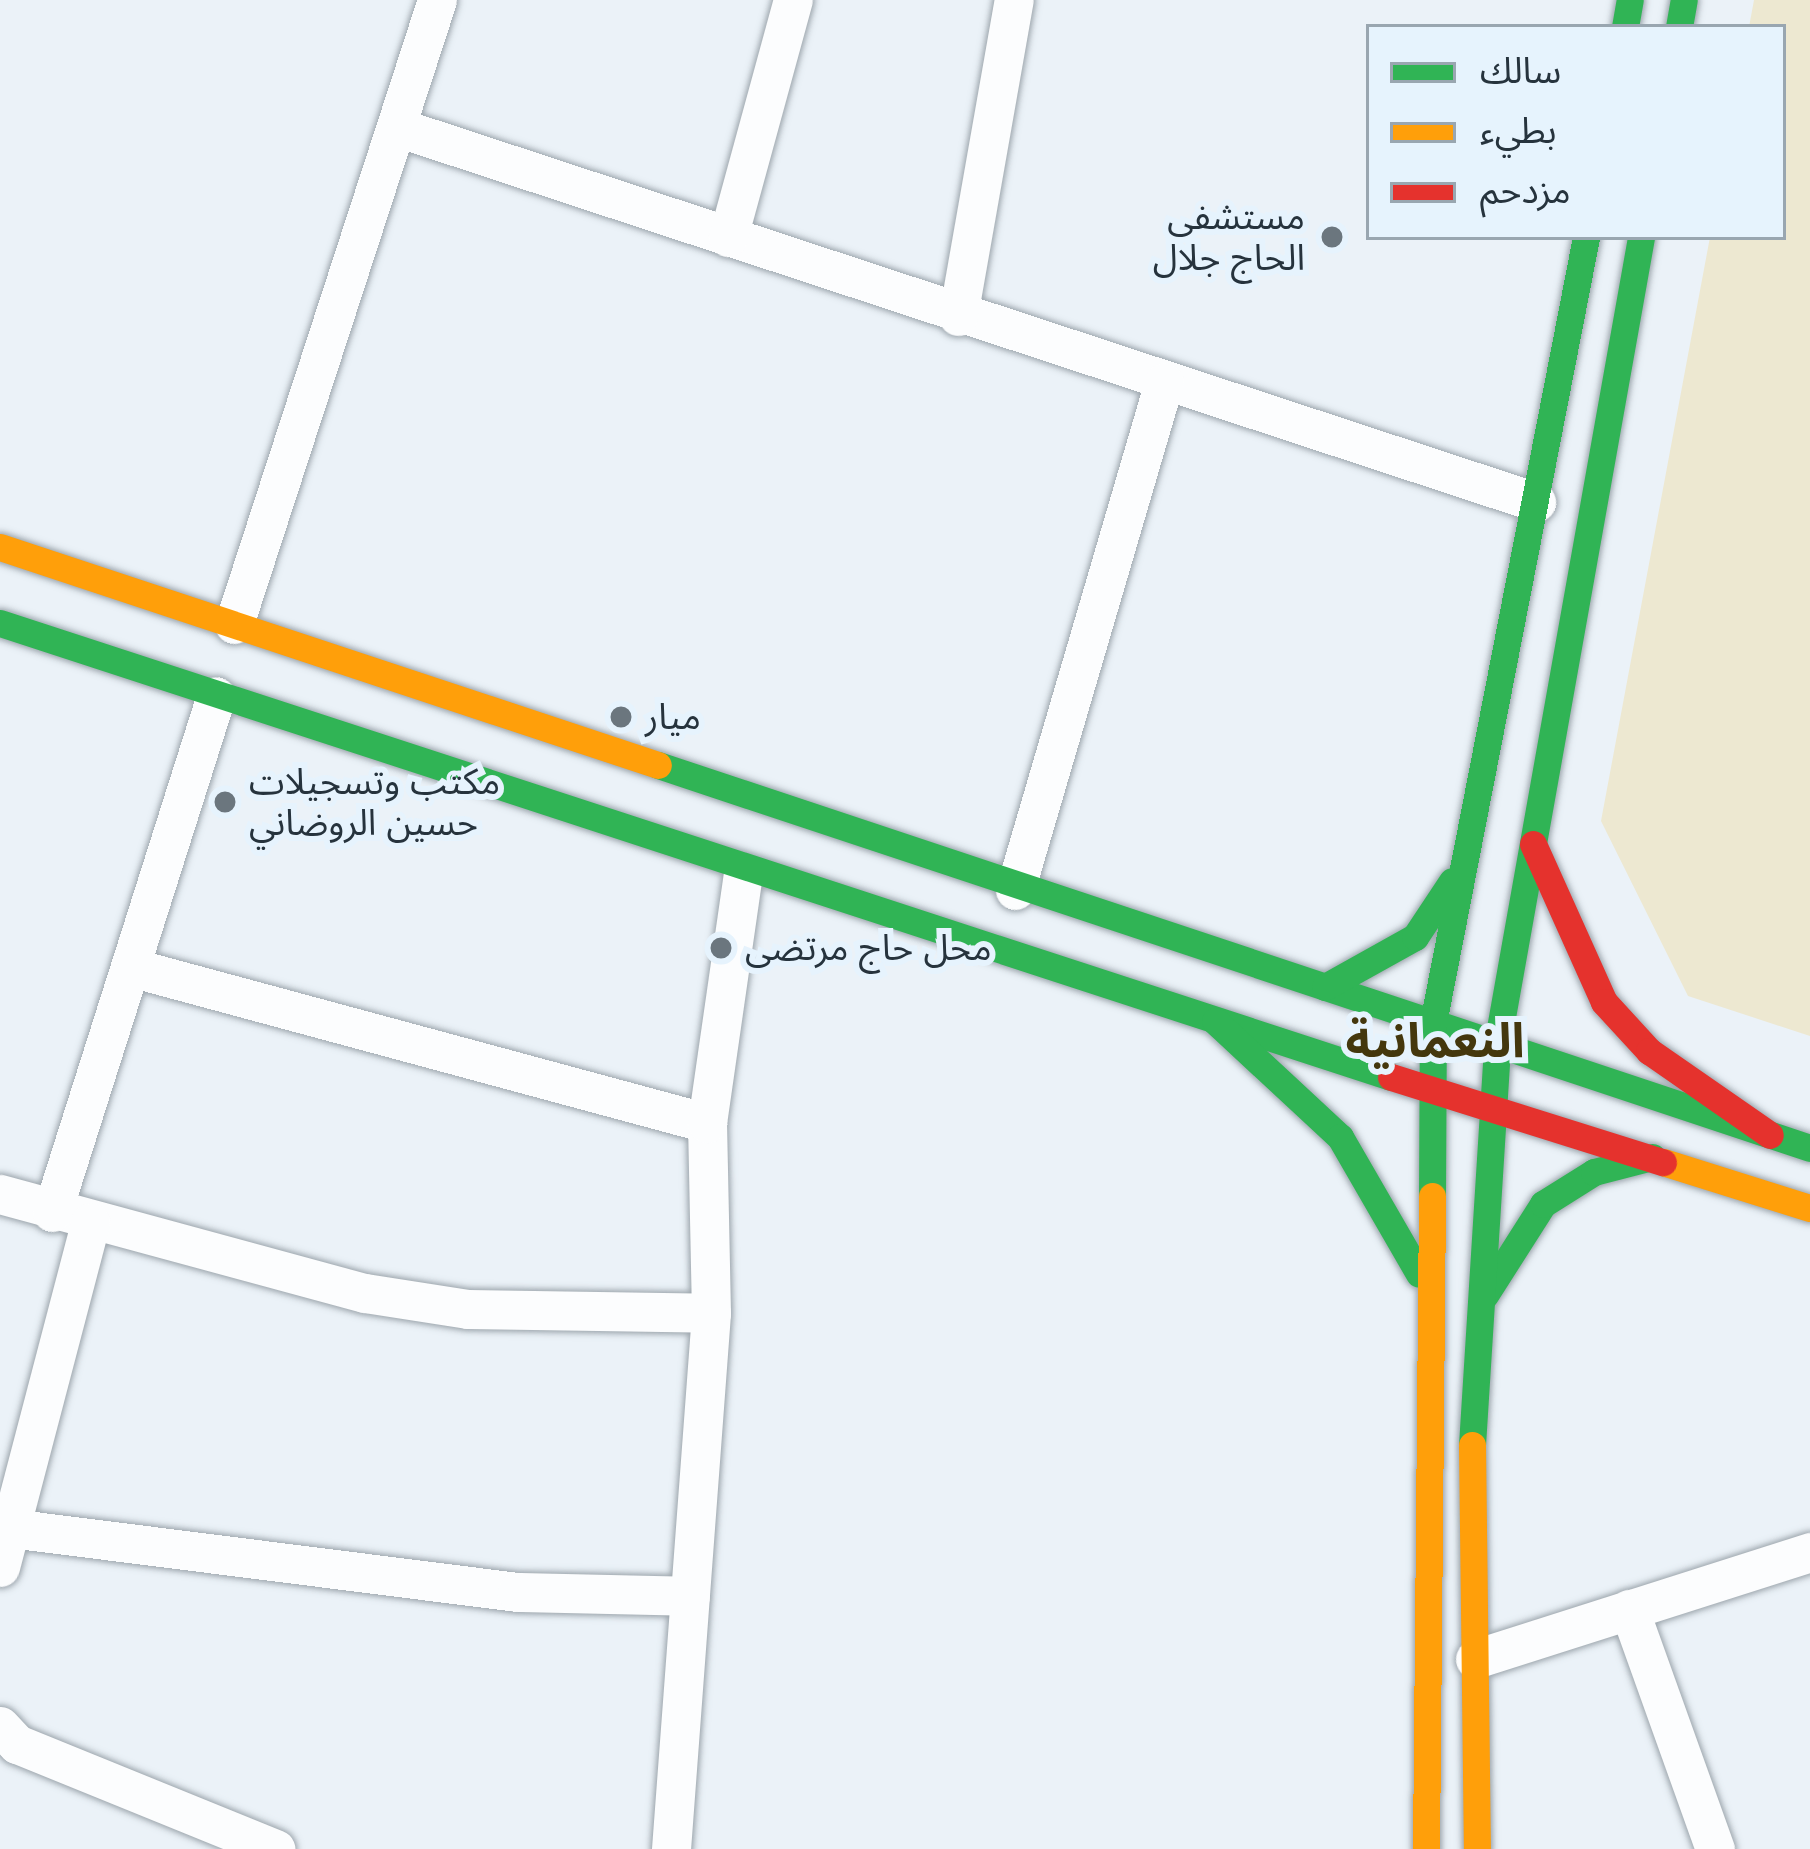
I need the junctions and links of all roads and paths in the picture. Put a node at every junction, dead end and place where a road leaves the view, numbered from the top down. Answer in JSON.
{"nodes":[{"id":1,"x":437,"y":0,"type":"edge"},
{"id":2,"x":793,"y":0,"type":"edge"},
{"id":3,"x":1014,"y":0,"type":"edge"},
{"id":4,"x":403,"y":129,"type":"junction"},
{"id":5,"x":728,"y":237,"type":"junction"},
{"id":6,"x":1585,"y":240,"type":"edge"},
{"id":7,"x":1640,"y":240,"type":"edge"},
{"id":8,"x":958,"y":316,"type":"junction"},
{"id":9,"x":1164,"y":382,"type":"junction"},
{"id":10,"x":1536,"y":502,"type":"junction"},
{"id":11,"x":0,"y":547,"type":"edge"},
{"id":12,"x":0,"y":623,"type":"edge"},
{"id":13,"x":234,"y":624,"type":"junction"},
{"id":14,"x":216,"y":696,"type":"junction"},
{"id":15,"x":1533,"y":844,"type":"junction"},
{"id":16,"x":1465,"y":847,"type":"junction"},
{"id":17,"x":743,"y":874,"type":"junction"},
{"id":18,"x":1016,"y":890,"type":"junction"},
{"id":19,"x":130,"y":968,"type":"junction"},
{"id":20,"x":1325,"y":987,"type":"junction"},
{"id":21,"x":1215,"y":1021,"type":"junction"},
{"id":22,"x":1433,"y":1023,"type":"junction"},
{"id":23,"x":1496,"y":1045,"type":"junction"},
{"id":24,"x":1427,"y":1086,"type":"junction"},
{"id":25,"x":1492,"y":1104,"type":"junction"},
{"id":26,"x":707,"y":1124,"type":"junction"},
{"id":27,"x":1770,"y":1135,"type":"junction"},
{"id":28,"x":1810,"y":1148,"type":"edge"},
{"id":29,"x":1652,"y":1156,"type":"junction"},
{"id":30,"x":0,"y":1194,"type":"edge"},
{"id":31,"x":1810,"y":1208,"type":"edge"},
{"id":32,"x":52,"y":1212,"type":"junction"},
{"id":33,"x":90,"y":1223,"type":"junction"},
{"id":34,"x":1426,"y":1286,"type":"junction"},
{"id":35,"x":1481,"y":1306,"type":"junction"},
{"id":36,"x":711,"y":1313,"type":"junction"},
{"id":37,"x":10,"y":1528,"type":"junction"},
{"id":38,"x":1810,"y":1552,"type":"edge"},
{"id":39,"x":0,"y":1567,"type":"edge"},
{"id":40,"x":690,"y":1596,"type":"junction"},
{"id":41,"x":1629,"y":1609,"type":"junction"},
{"id":42,"x":1475,"y":1659,"type":"junction"},
{"id":43,"x":0,"y":1726,"type":"edge"},
{"id":44,"x":274,"y":1849,"type":"edge"},
{"id":45,"x":671,"y":1849,"type":"edge"},
{"id":46,"x":1426,"y":1849,"type":"edge"},
{"id":47,"x":1478,"y":1849,"type":"edge"},
{"id":48,"x":1715,"y":1849,"type":"edge"}],
"edges":[{"from":1,"to":4,"type":"street"},
{"from":2,"to":5,"type":"street"},
{"from":3,"to":8,"type":"street"},
{"from":4,"to":5,"type":"street"},
{"from":4,"to":13,"type":"street"},
{"from":5,"to":8,"type":"street"},
{"from":6,"to":10,"type":"main road"},
{"from":7,"to":15,"type":"main road"},
{"from":8,"to":9,"type":"street"},
{"from":9,"to":10,"type":"street"},
{"from":9,"to":18,"type":"street"},
{"from":10,"to":16,"type":"main road"},
{"from":11,"to":13,"type":"main road"},
{"from":12,"to":14,"type":"main road"},
{"from":13,"to":18,"type":"main road"},
{"from":14,"to":17,"type":"main road"},
{"from":14,"to":19,"type":"street"},
{"from":15,"to":23,"type":"main road"},
{"from":15,"to":27,"type":"main road"},
{"from":16,"to":20,"type":"main road"},
{"from":16,"to":22,"type":"main road"},
{"from":17,"to":21,"type":"main road"},
{"from":17,"to":26,"type":"street"},
{"from":18,"to":20,"type":"main road"},
{"from":19,"to":26,"type":"street"},
{"from":19,"to":32,"type":"street"},
{"from":20,"to":22,"type":"main road"},
{"from":21,"to":24,"type":"main road"},
{"from":21,"to":34,"type":"main road"},
{"from":22,"to":23,"type":"main road"},
{"from":22,"to":24,"type":"main road"},
{"from":23,"to":25,"type":"main road"},
{"from":23,"to":27,"type":"main road"},
{"from":24,"to":25,"type":"main road"},
{"from":24,"to":34,"type":"main road"},
{"from":25,"to":29,"type":"main road"},
{"from":25,"to":35,"type":"main road"},
{"from":26,"to":36,"type":"street"},
{"from":27,"to":28,"type":"main road"},
{"from":29,"to":31,"type":"main road"},
{"from":29,"to":35,"type":"main road"},
{"from":30,"to":32,"type":"street"},
{"from":32,"to":33,"type":"street"},
{"from":33,"to":36,"type":"street"},
{"from":33,"to":37,"type":"street"},
{"from":34,"to":46,"type":"main road"},
{"from":35,"to":42,"type":"main road"},
{"from":36,"to":40,"type":"street"},
{"from":37,"to":39,"type":"street"},
{"from":37,"to":40,"type":"street"},
{"from":38,"to":41,"type":"street"},
{"from":40,"to":45,"type":"street"},
{"from":41,"to":42,"type":"street"},
{"from":41,"to":48,"type":"street"},
{"from":42,"to":47,"type":"main road"},
{"from":43,"to":44,"type":"street"}]}
